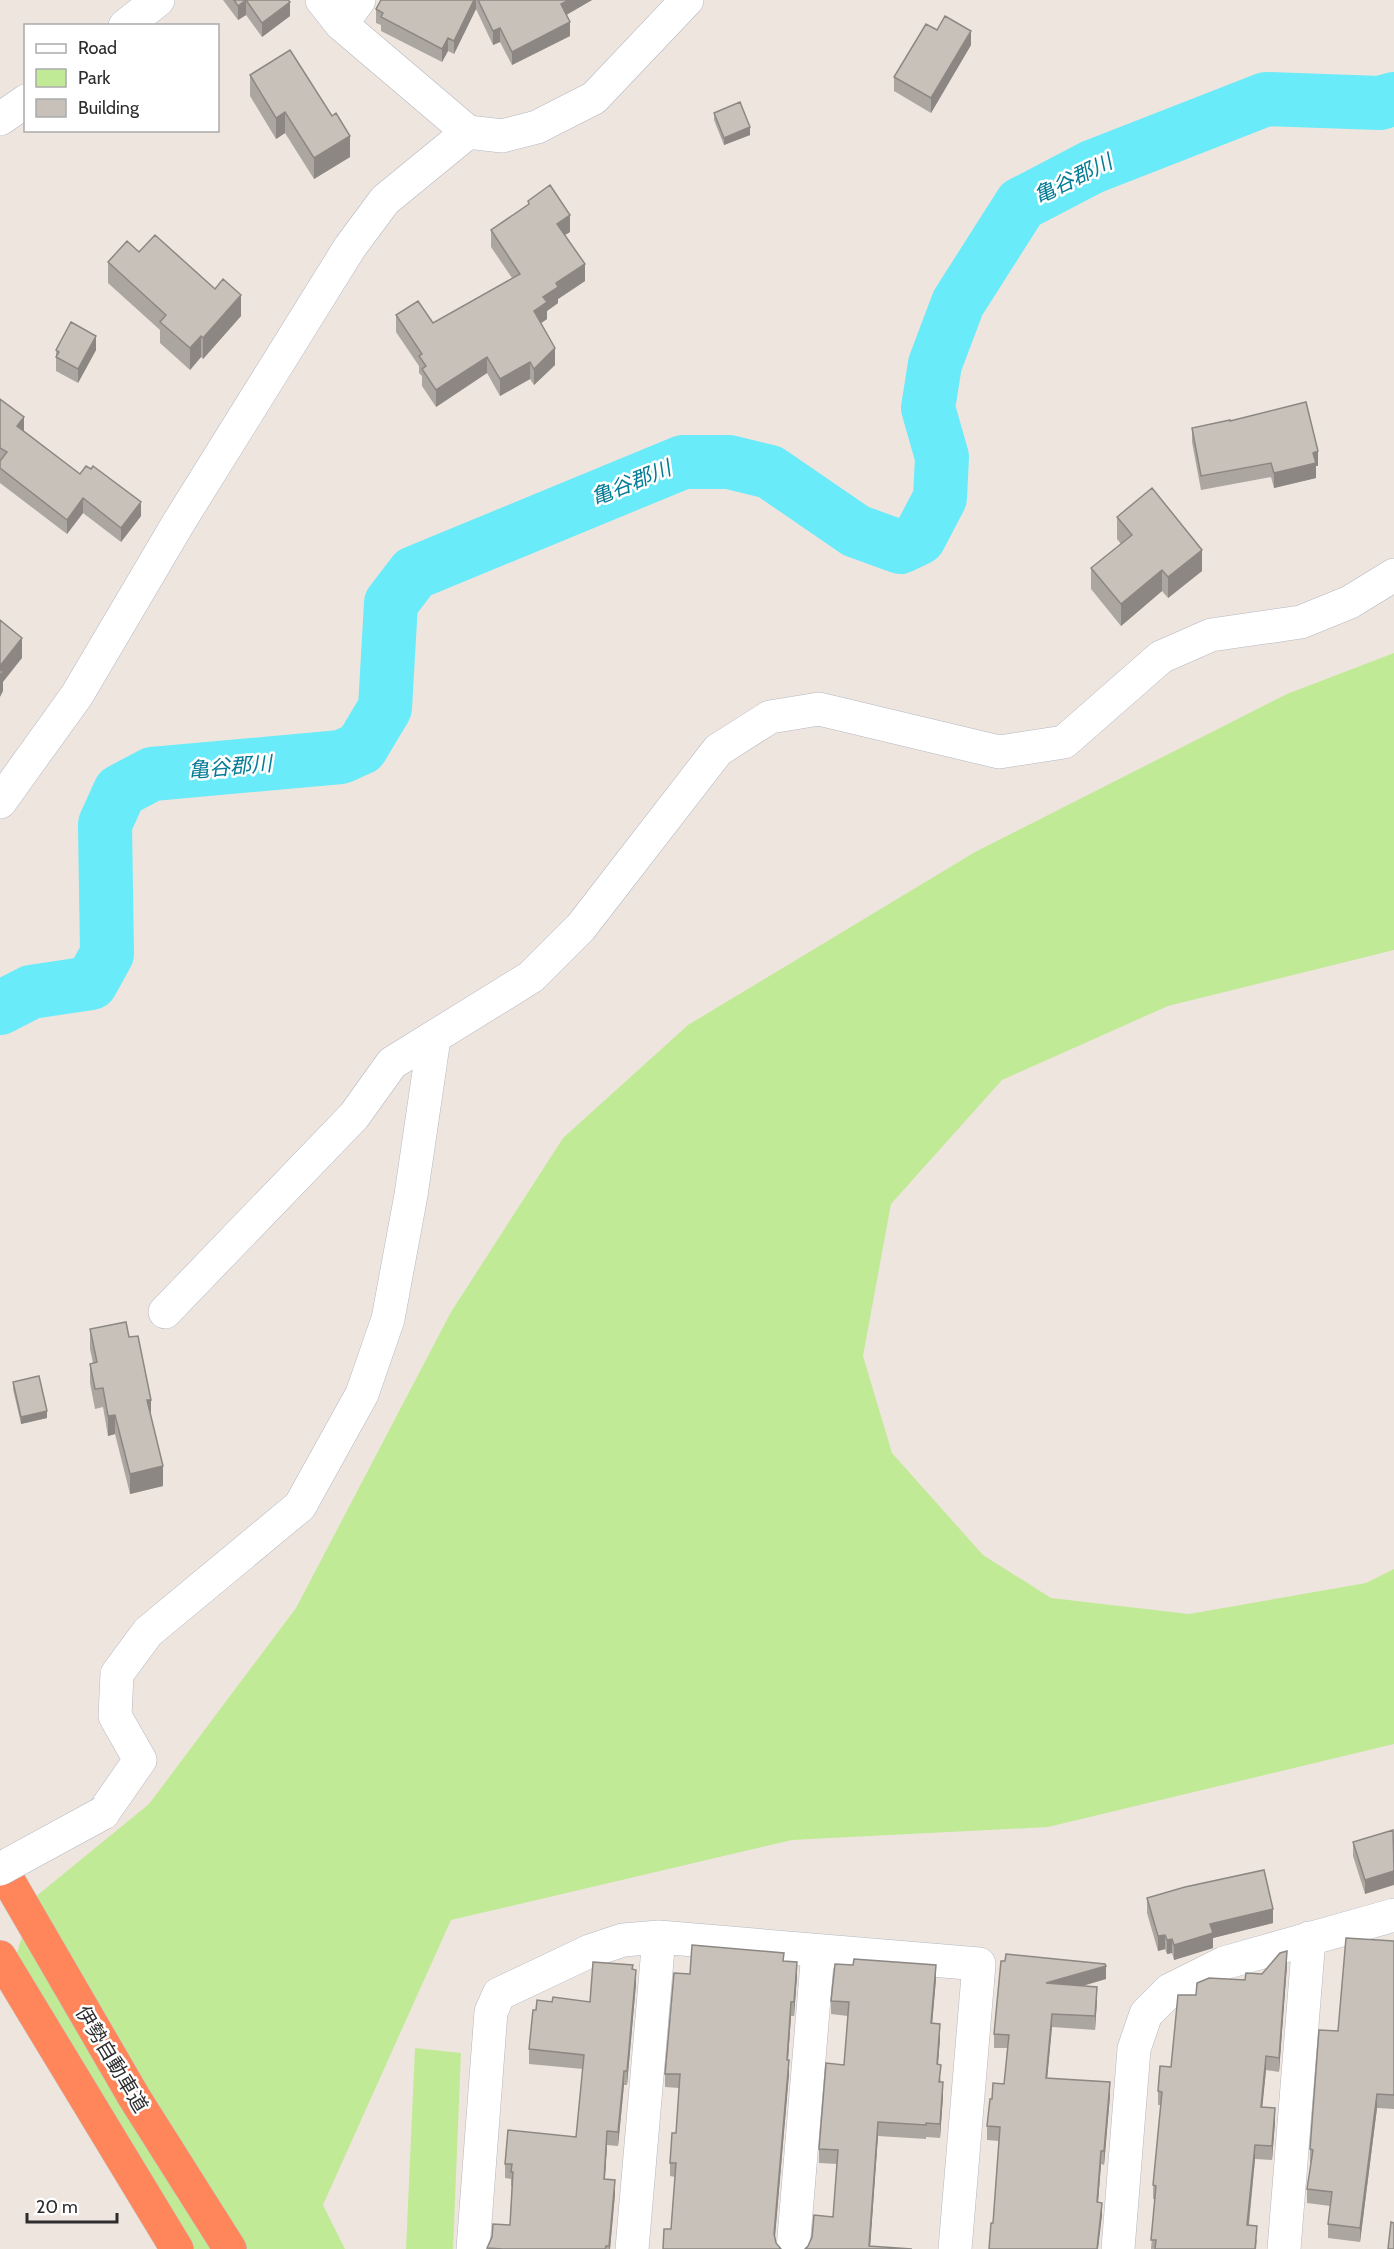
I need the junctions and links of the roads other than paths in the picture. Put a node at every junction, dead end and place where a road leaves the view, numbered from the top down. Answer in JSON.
{"nodes":[{"id":1,"x":158,"y":0,"type":"edge"},
{"id":2,"x":687,"y":0,"type":"edge"},
{"id":3,"x":341,"y":8,"type":"edge"},
{"id":4,"x":128,"y":24,"type":"edge"},
{"id":5,"x":24,"y":101,"type":"edge"},
{"id":6,"x":0,"y":119,"type":"edge"},
{"id":7,"x":468,"y":132,"type":"junction"},
{"id":8,"x":1394,"y":575,"type":"edge"},
{"id":9,"x":0,"y":802,"type":"edge"},
{"id":10,"x":434,"y":1038,"type":"junction"},
{"id":11,"x":165,"y":1312,"type":"dead end"},
{"id":12,"x":0,"y":1867,"type":"edge"},
{"id":13,"x":1394,"y":1915,"type":"edge"},
{"id":14,"x":659,"y":1937,"type":"junction"},
{"id":15,"x":1309,"y":1938,"type":"junction"},
{"id":16,"x":818,"y":1951,"type":"junction"},
{"id":17,"x":0,"y":1957,"type":"edge"},
{"id":18,"x":177,"y":2249,"type":"edge"},
{"id":19,"x":230,"y":2249,"type":"edge"},
{"id":20,"x":473,"y":2249,"type":"edge"},
{"id":21,"x":632,"y":2249,"type":"edge"},
{"id":22,"x":793,"y":2249,"type":"edge"},
{"id":23,"x":955,"y":2249,"type":"edge"},
{"id":24,"x":1118,"y":2249,"type":"edge"},
{"id":25,"x":1284,"y":2249,"type":"edge"}],
"edges":[{"from":1,"to":4,"type":"street"},
{"from":2,"to":7,"type":"street"},
{"from":3,"to":7,"type":"street"},
{"from":5,"to":6,"type":"street"},
{"from":7,"to":9,"type":"street"},
{"from":8,"to":10,"type":"street"},
{"from":10,"to":11,"type":"street"},
{"from":10,"to":12,"type":"street","bridge":true},
{"from":12,"to":19,"type":"highway","name":"伊勢自動車道"},
{"from":13,"to":15,"type":"street"},
{"from":14,"to":16,"type":"street"},
{"from":14,"to":20,"type":"street"},
{"from":14,"to":21,"type":"street"},
{"from":15,"to":24,"type":"street"},
{"from":15,"to":25,"type":"street"},
{"from":16,"to":22,"type":"street"},
{"from":16,"to":23,"type":"street"},
{"from":17,"to":18,"type":"highway"}]}
